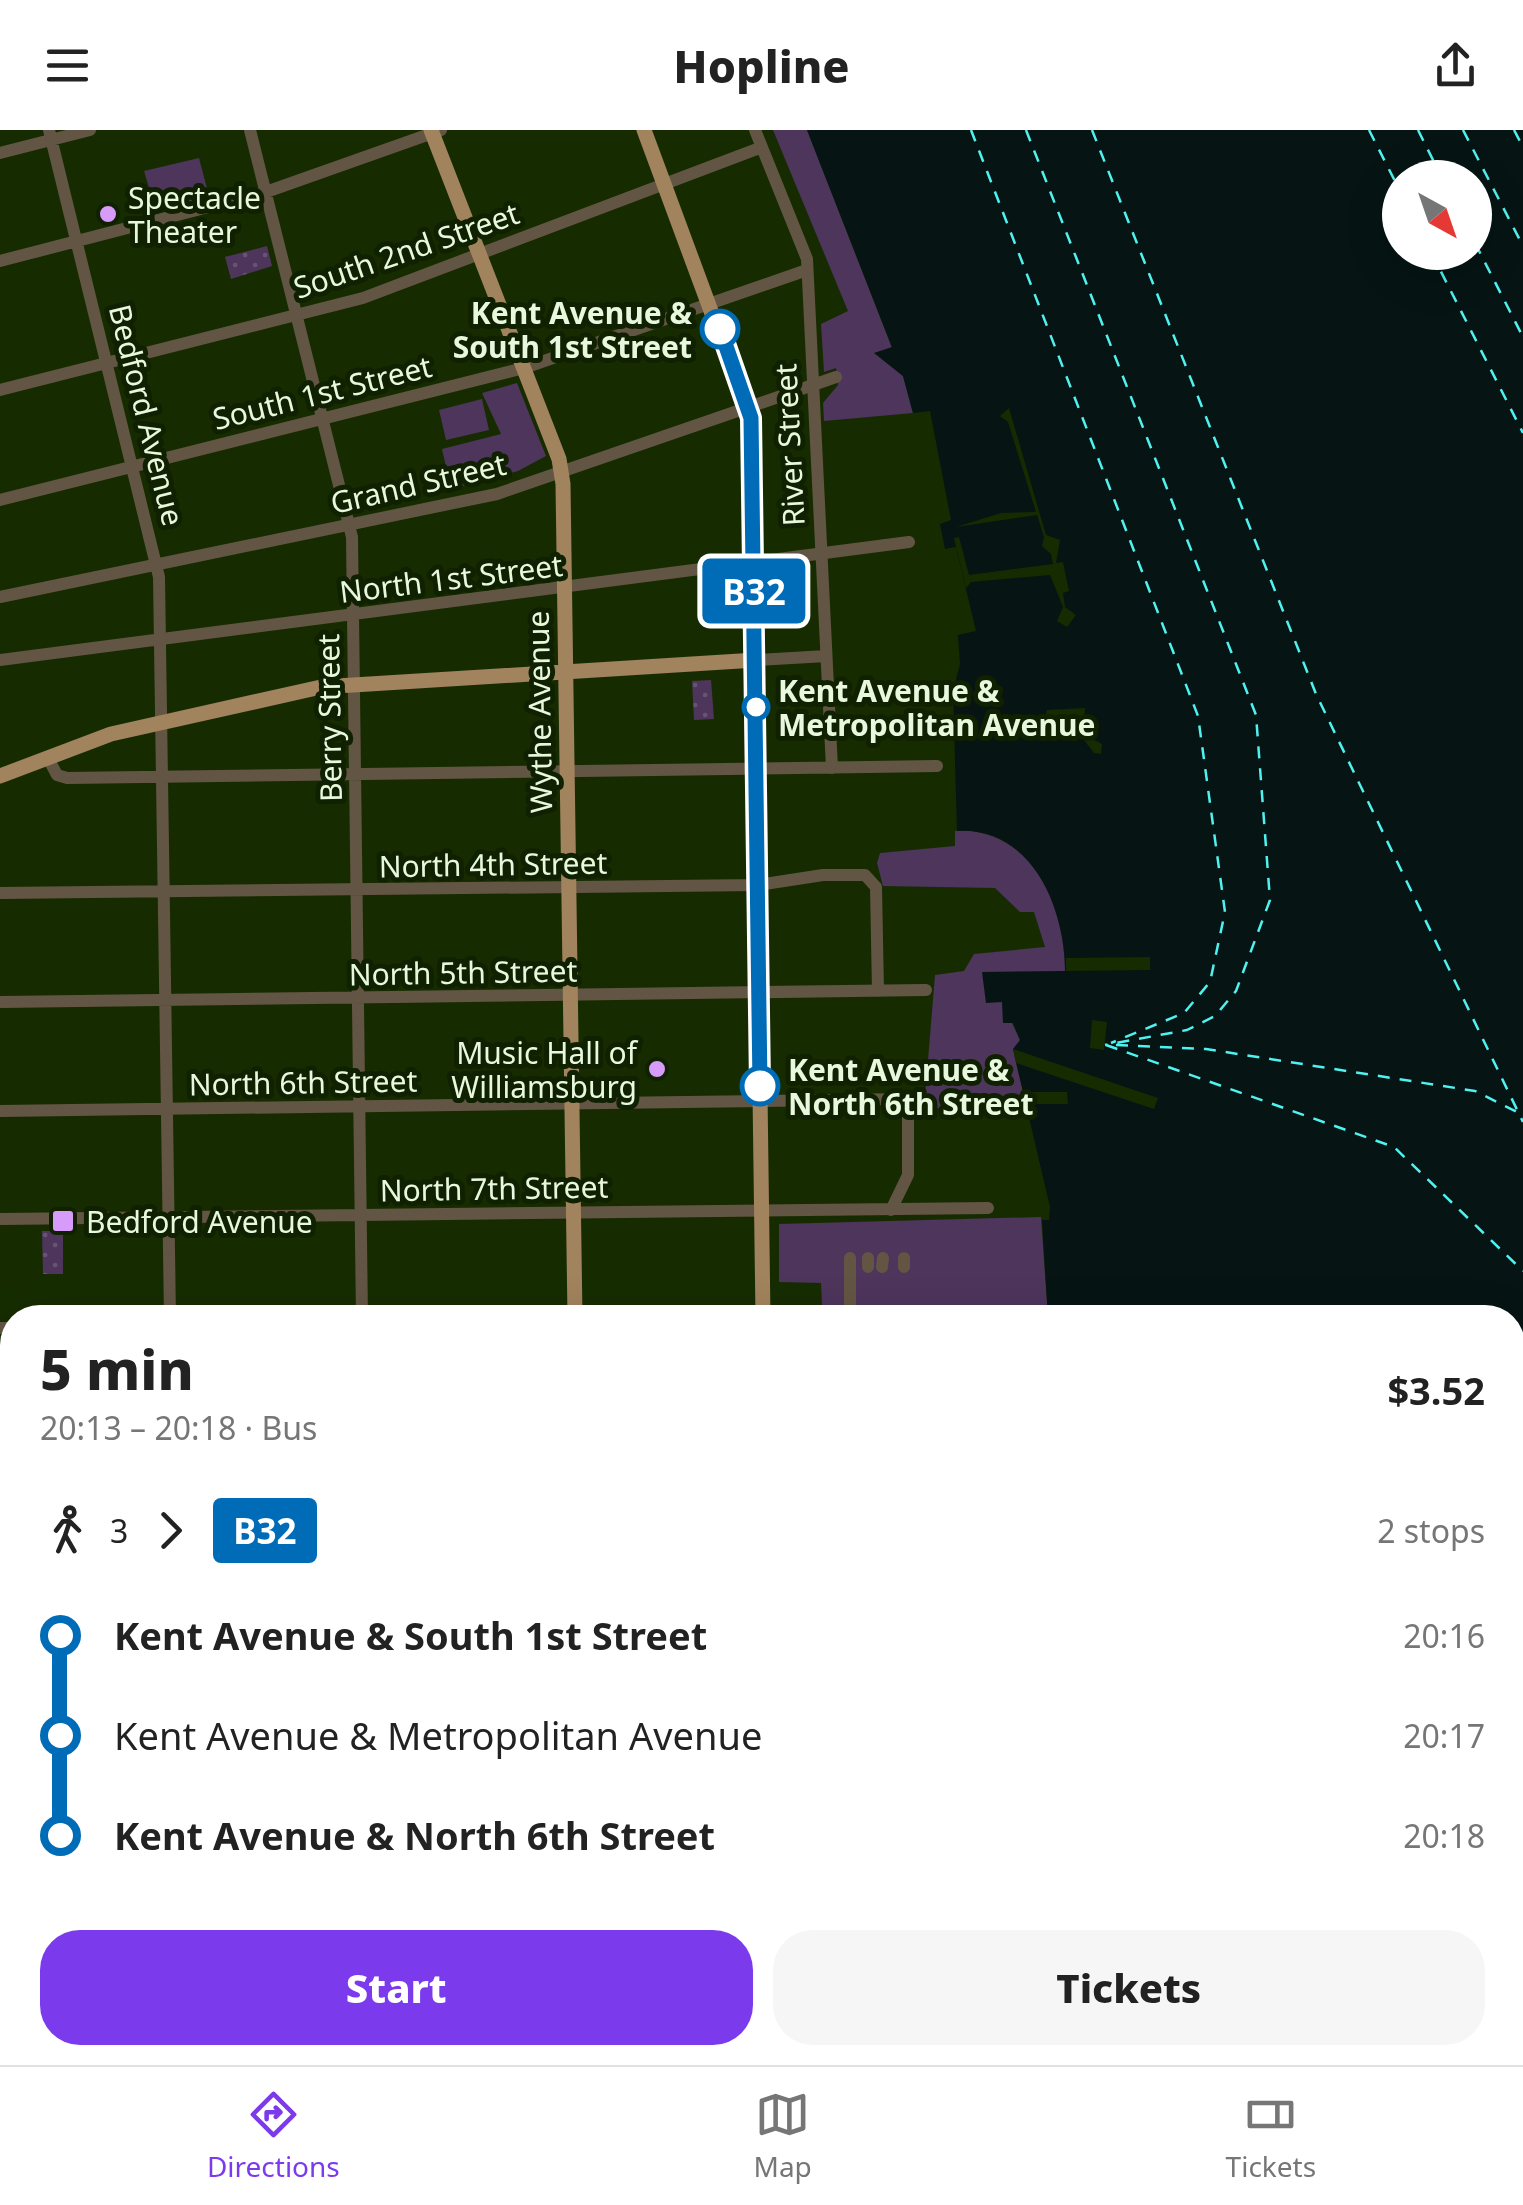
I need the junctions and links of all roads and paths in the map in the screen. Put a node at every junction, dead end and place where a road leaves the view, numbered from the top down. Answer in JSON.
{"nodes":[{"id":1,"x":90,"y":130,"type":"edge"},
{"id":2,"x":250,"y":130,"type":"edge"},
{"id":3,"x":644,"y":130,"type":"edge"},
{"id":4,"x":755,"y":130,"type":"edge"},
{"id":5,"x":435,"y":131,"type":"edge"},
{"id":6,"x":50,"y":135,"type":"edge"},
{"id":7,"x":762,"y":148,"type":"junction"},
{"id":8,"x":0,"y":154,"type":"edge"},
{"id":9,"x":665,"y":185,"type":"junction"},
{"id":10,"x":266,"y":192,"type":"junction"},
{"id":11,"x":78,"y":241,"type":"junction"},
{"id":12,"x":479,"y":254,"type":"junction"},
{"id":13,"x":0,"y":261,"type":"edge"},
{"id":14,"x":807,"y":270,"type":"junction"},
{"id":15,"x":711,"y":304,"type":"junction"},
{"id":16,"x":298,"y":314,"type":"junction"},
{"id":17,"x":109,"y":362,"type":"junction"},
{"id":18,"x":524,"y":368,"type":"junction"},
{"id":19,"x":836,"y":377,"type":"dead end"},
{"id":20,"x":812,"y":386,"type":"junction"},
{"id":21,"x":0,"y":390,"type":"edge"},
{"id":22,"x":748,"y":407,"type":"junction"},
{"id":23,"x":324,"y":417,"type":"junction"},
{"id":24,"x":135,"y":466,"type":"junction"},
{"id":25,"x":561,"y":472,"type":"junction"},
{"id":26,"x":0,"y":500,"type":"edge"},
{"id":27,"x":350,"y":524,"type":"junction"},
{"id":28,"x":909,"y":542,"type":"dead end"},
{"id":29,"x":821,"y":554,"type":"junction"},
{"id":30,"x":753,"y":563,"type":"junction"},
{"id":31,"x":158,"y":565,"type":"junction"},
{"id":32,"x":564,"y":588,"type":"junction"},
{"id":33,"x":0,"y":597,"type":"edge"},
{"id":34,"x":353,"y":616,"type":"junction"},
{"id":35,"x":161,"y":640,"type":"junction"},
{"id":36,"x":826,"y":656,"type":"junction"},
{"id":37,"x":0,"y":660,"type":"edge"},
{"id":38,"x":756,"y":660,"type":"junction"},
{"id":39,"x":566,"y":672,"type":"junction"},
{"id":40,"x":354,"y":684,"type":"junction"},
{"id":41,"x":162,"y":722,"type":"junction"},
{"id":42,"x":48,"y":758,"type":"junction"},
{"id":43,"x":937,"y":766,"type":"dead end"},
{"id":44,"x":832,"y":768,"type":"junction"},
{"id":45,"x":756,"y":769,"type":"junction"},
{"id":46,"x":567,"y":771,"type":"junction"},
{"id":47,"x":354,"y":774,"type":"junction"},
{"id":48,"x":0,"y":776,"type":"edge"},
{"id":49,"x":163,"y":776,"type":"junction"},
{"id":50,"x":758,"y":885,"type":"junction"},
{"id":51,"x":569,"y":888,"type":"junction"},
{"id":52,"x":0,"y":892,"type":"edge"},
{"id":53,"x":165,"y":892,"type":"junction"},
{"id":54,"x":356,"y":892,"type":"junction"},
{"id":55,"x":926,"y":990,"type":"dead end"},
{"id":56,"x":878,"y":991,"type":"junction"},
{"id":57,"x":760,"y":992,"type":"junction"},
{"id":58,"x":570,"y":996,"type":"junction"},
{"id":59,"x":358,"y":998,"type":"junction"},
{"id":60,"x":166,"y":1000,"type":"junction"},
{"id":61,"x":0,"y":1002,"type":"edge"},
{"id":62,"x":761,"y":1102,"type":"junction"},
{"id":63,"x":572,"y":1104,"type":"junction"},
{"id":64,"x":359,"y":1106,"type":"junction"},
{"id":65,"x":167,"y":1108,"type":"junction"},
{"id":66,"x":0,"y":1111,"type":"edge"},
{"id":67,"x":988,"y":1208,"type":"dead end"},
{"id":68,"x":891,"y":1210,"type":"junction"},
{"id":69,"x":763,"y":1211,"type":"junction"},
{"id":70,"x":573,"y":1212,"type":"junction"},
{"id":71,"x":361,"y":1215,"type":"junction"},
{"id":72,"x":169,"y":1217,"type":"junction"},
{"id":73,"x":0,"y":1219,"type":"edge"},
{"id":74,"x":850,"y":1258,"type":"dead end"},
{"id":75,"x":170,"y":1305,"type":"edge"},
{"id":76,"x":362,"y":1305,"type":"edge"},
{"id":77,"x":575,"y":1305,"type":"edge"},
{"id":78,"x":764,"y":1305,"type":"edge"},
{"id":79,"x":850,"y":1305,"type":"dead end"}],
"edges":[{"from":1,"to":6,"type":"street"},
{"from":2,"to":10,"type":"street","name":"Berry Street"},
{"from":3,"to":9,"type":"main road"},
{"from":4,"to":7,"type":"street","name":"River Street"},
{"from":5,"to":10,"type":"street"},
{"from":5,"to":12,"type":"main road","name":"Wythe Avenue"},
{"from":6,"to":8,"type":"street"},
{"from":6,"to":11,"type":"street","name":"Bedford Avenue"},
{"from":7,"to":9,"type":"street","name":"South 2nd Street"},
{"from":7,"to":14,"type":"street","name":"River Street"},
{"from":9,"to":12,"type":"street","name":"South 2nd Street"},
{"from":9,"to":15,"type":"main road"},
{"from":10,"to":11,"type":"street"},
{"from":10,"to":16,"type":"street","name":"Berry Street"},
{"from":11,"to":13,"type":"street"},
{"from":11,"to":17,"type":"street","name":"Bedford Avenue"},
{"from":12,"to":16,"type":"street","name":"South 2nd Street"},
{"from":12,"to":18,"type":"main road","name":"Wythe Avenue"},
{"from":14,"to":15,"type":"street","name":"South 1st Street"},
{"from":14,"to":20,"type":"street","name":"River Street"},
{"from":15,"to":18,"type":"street","name":"South 1st Street"},
{"from":15,"to":22,"type":"main road"},
{"from":16,"to":17,"type":"street","name":"South 2nd Street"},
{"from":16,"to":23,"type":"street","name":"Berry Street"},
{"from":17,"to":21,"type":"street","name":"South 2nd Street"},
{"from":17,"to":24,"type":"street","name":"Bedford Avenue"},
{"from":18,"to":23,"type":"street","name":"South 1st Street"},
{"from":18,"to":25,"type":"main road","name":"Wythe Avenue"},
{"from":19,"to":20,"type":"street","name":"Grand Street"},
{"from":20,"to":22,"type":"street","name":"Grand Street"},
{"from":20,"to":29,"type":"street","name":"River Street"},
{"from":22,"to":25,"type":"street","name":"Grand Street"},
{"from":22,"to":30,"type":"main road"},
{"from":23,"to":24,"type":"street","name":"South 1st Street"},
{"from":23,"to":27,"type":"street","name":"Berry Street"},
{"from":24,"to":26,"type":"street","name":"South 1st Street"},
{"from":24,"to":31,"type":"street","name":"Bedford Avenue"},
{"from":25,"to":27,"type":"street","name":"Grand Street"},
{"from":25,"to":32,"type":"main road","name":"Wythe Avenue"},
{"from":27,"to":31,"type":"street","name":"Grand Street"},
{"from":27,"to":34,"type":"street","name":"Berry Street"},
{"from":28,"to":29,"type":"street","name":"North 1st Street"},
{"from":29,"to":30,"type":"street","name":"North 1st Street"},
{"from":29,"to":36,"type":"street","name":"River Street"},
{"from":30,"to":32,"type":"street","name":"North 1st Street"},
{"from":30,"to":38,"type":"main road"},
{"from":31,"to":33,"type":"street","name":"Grand Street"},
{"from":31,"to":35,"type":"street","name":"Bedford Avenue"},
{"from":32,"to":34,"type":"street","name":"North 1st Street"},
{"from":32,"to":39,"type":"main road","name":"Wythe Avenue"},
{"from":34,"to":35,"type":"street","name":"North 1st Street"},
{"from":34,"to":40,"type":"street","name":"Berry Street"},
{"from":35,"to":37,"type":"street","name":"North 1st Street"},
{"from":35,"to":41,"type":"street","name":"Bedford Avenue"},
{"from":36,"to":38,"type":"street"},
{"from":36,"to":44,"type":"street","name":"River Street"},
{"from":38,"to":39,"type":"main road"},
{"from":38,"to":45,"type":"main road"},
{"from":39,"to":40,"type":"main road"},
{"from":39,"to":46,"type":"main road","name":"Wythe Avenue"},
{"from":40,"to":41,"type":"main road"},
{"from":40,"to":47,"type":"street","name":"Berry Street"},
{"from":41,"to":42,"type":"main road"},
{"from":41,"to":49,"type":"street","name":"Bedford Avenue"},
{"from":42,"to":48,"type":"main road"},
{"from":42,"to":49,"type":"street"},
{"from":43,"to":44,"type":"street"},
{"from":44,"to":45,"type":"street"},
{"from":45,"to":46,"type":"street"},
{"from":45,"to":50,"type":"main road"},
{"from":46,"to":47,"type":"street"},
{"from":46,"to":51,"type":"main road","name":"Wythe Avenue"},
{"from":47,"to":49,"type":"street"},
{"from":47,"to":54,"type":"street","name":"Berry Street"},
{"from":49,"to":53,"type":"street","name":"Bedford Avenue"},
{"from":50,"to":51,"type":"street","name":"North 4th Street"},
{"from":50,"to":56,"type":"street","name":"North 4th Street"},
{"from":50,"to":57,"type":"main road"},
{"from":51,"to":54,"type":"street","name":"North 4th Street"},
{"from":51,"to":58,"type":"main road","name":"Wythe Avenue"},
{"from":52,"to":53,"type":"street","name":"North 4th Street"},
{"from":53,"to":54,"type":"street","name":"North 4th Street"},
{"from":53,"to":60,"type":"street","name":"Bedford Avenue"},
{"from":54,"to":59,"type":"street","name":"Berry Street"},
{"from":55,"to":56,"type":"street","name":"North 5th Street"},
{"from":56,"to":57,"type":"street","name":"North 5th Street"},
{"from":57,"to":58,"type":"street","name":"North 5th Street"},
{"from":57,"to":62,"type":"main road"},
{"from":58,"to":59,"type":"street","name":"North 5th Street"},
{"from":58,"to":63,"type":"main road","name":"Wythe Avenue"},
{"from":59,"to":60,"type":"street","name":"North 5th Street"},
{"from":59,"to":64,"type":"street","name":"Berry Street"},
{"from":60,"to":61,"type":"street","name":"North 5th Street"},
{"from":60,"to":65,"type":"street","name":"Bedford Avenue"},
{"from":62,"to":63,"type":"street","name":"North 6th Street"},
{"from":62,"to":68,"type":"street","name":"North 6th Street"},
{"from":62,"to":69,"type":"main road"},
{"from":63,"to":64,"type":"street","name":"North 6th Street"},
{"from":63,"to":70,"type":"main road","name":"Wythe Avenue"},
{"from":64,"to":65,"type":"street","name":"North 6th Street"},
{"from":64,"to":71,"type":"street","name":"Berry Street"},
{"from":65,"to":66,"type":"street","name":"North 6th Street"},
{"from":65,"to":72,"type":"street","name":"Bedford Avenue"},
{"from":67,"to":68,"type":"street","name":"North 7th Street"},
{"from":68,"to":69,"type":"street","name":"North 7th Street"},
{"from":69,"to":70,"type":"street","name":"North 7th Street"},
{"from":69,"to":78,"type":"main road"},
{"from":70,"to":71,"type":"street","name":"North 7th Street"},
{"from":70,"to":77,"type":"main road","name":"Wythe Avenue"},
{"from":71,"to":72,"type":"street","name":"North 7th Street"},
{"from":71,"to":76,"type":"street","name":"Berry Street"},
{"from":72,"to":73,"type":"street","name":"North 7th Street"},
{"from":72,"to":75,"type":"street","name":"Bedford Avenue"},
{"from":74,"to":79,"type":"street"}]}
